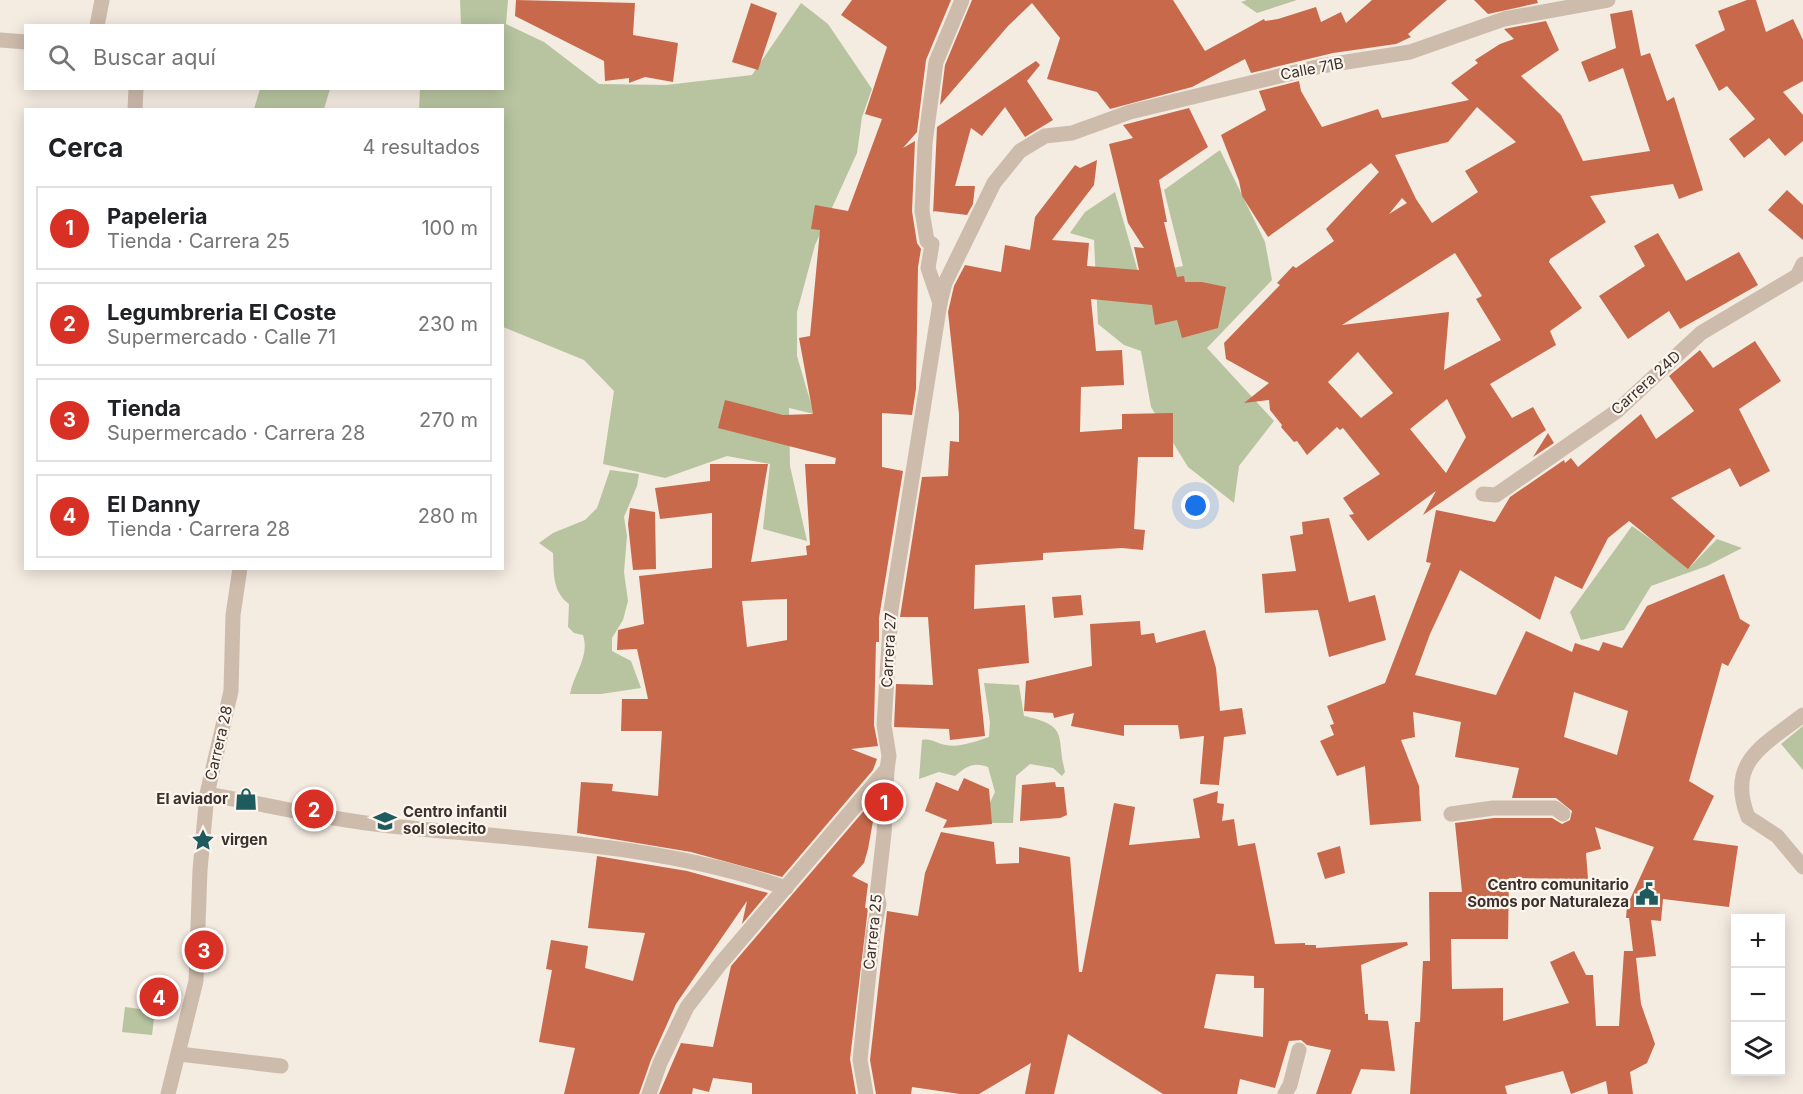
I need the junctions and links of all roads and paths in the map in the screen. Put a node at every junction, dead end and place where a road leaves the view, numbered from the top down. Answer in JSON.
{"nodes":[{"id":1,"x":102,"y":0,"type":"edge"},
{"id":2,"x":962,"y":0,"type":"edge"},
{"id":3,"x":1608,"y":0,"type":"edge"},
{"id":4,"x":97,"y":24,"type":"edge"},
{"id":5,"x":0,"y":40,"type":"edge"},
{"id":6,"x":24,"y":42,"type":"edge"},
{"id":7,"x":136,"y":90,"type":"edge"},
{"id":8,"x":135,"y":108,"type":"edge"},
{"id":9,"x":1020,"y":151,"type":"joint"},
{"id":10,"x":1803,"y":264,"type":"edge"},
{"id":11,"x":940,"y":303,"type":"junction"},
{"id":12,"x":1483,"y":494,"type":"dead end"},
{"id":13,"x":240,"y":570,"type":"edge"},
{"id":14,"x":1803,"y":715,"type":"edge"},
{"id":15,"x":887,"y":769,"type":"junction"},
{"id":16,"x":207,"y":794,"type":"junction"},
{"id":17,"x":1563,"y":813,"type":"dead end"},
{"id":18,"x":1451,"y":814,"type":"dead end"},
{"id":19,"x":1803,"y":867,"type":"edge"},
{"id":20,"x":786,"y":888,"type":"junction"},
{"id":21,"x":1299,"y":1050,"type":"dead end"},
{"id":22,"x":179,"y":1054,"type":"junction"},
{"id":23,"x":281,"y":1066,"type":"dead end"},
{"id":24,"x":168,"y":1094,"type":"edge"},
{"id":25,"x":649,"y":1094,"type":"edge"},
{"id":26,"x":866,"y":1094,"type":"edge"},
{"id":27,"x":1285,"y":1094,"type":"edge"}],
"edges":[{"from":1,"to":4,"type":"street"},
{"from":2,"to":11,"type":"street"},
{"from":3,"to":9,"type":"street","name":"Calle 71B"},
{"from":5,"to":6,"type":"street"},
{"from":7,"to":8,"type":"street"},
{"from":9,"to":11,"type":"street","name":"Carrera 27"},
{"from":10,"to":12,"type":"street","name":"Carrera 24D"},
{"from":11,"to":15,"type":"street","name":"Carrera 27"},
{"from":13,"to":16,"type":"street","name":"Carrera 28"},
{"from":14,"to":19,"type":"street"},
{"from":15,"to":20,"type":"street"},
{"from":15,"to":26,"type":"street","name":"Carrera 25"},
{"from":16,"to":20,"type":"street"},
{"from":16,"to":22,"type":"street","name":"Carrera 28"},
{"from":17,"to":18,"type":"street"},
{"from":20,"to":25,"type":"street"},
{"from":21,"to":27,"type":"street"},
{"from":22,"to":23,"type":"street"},
{"from":22,"to":24,"type":"street","name":"Carrera 28"}]}
